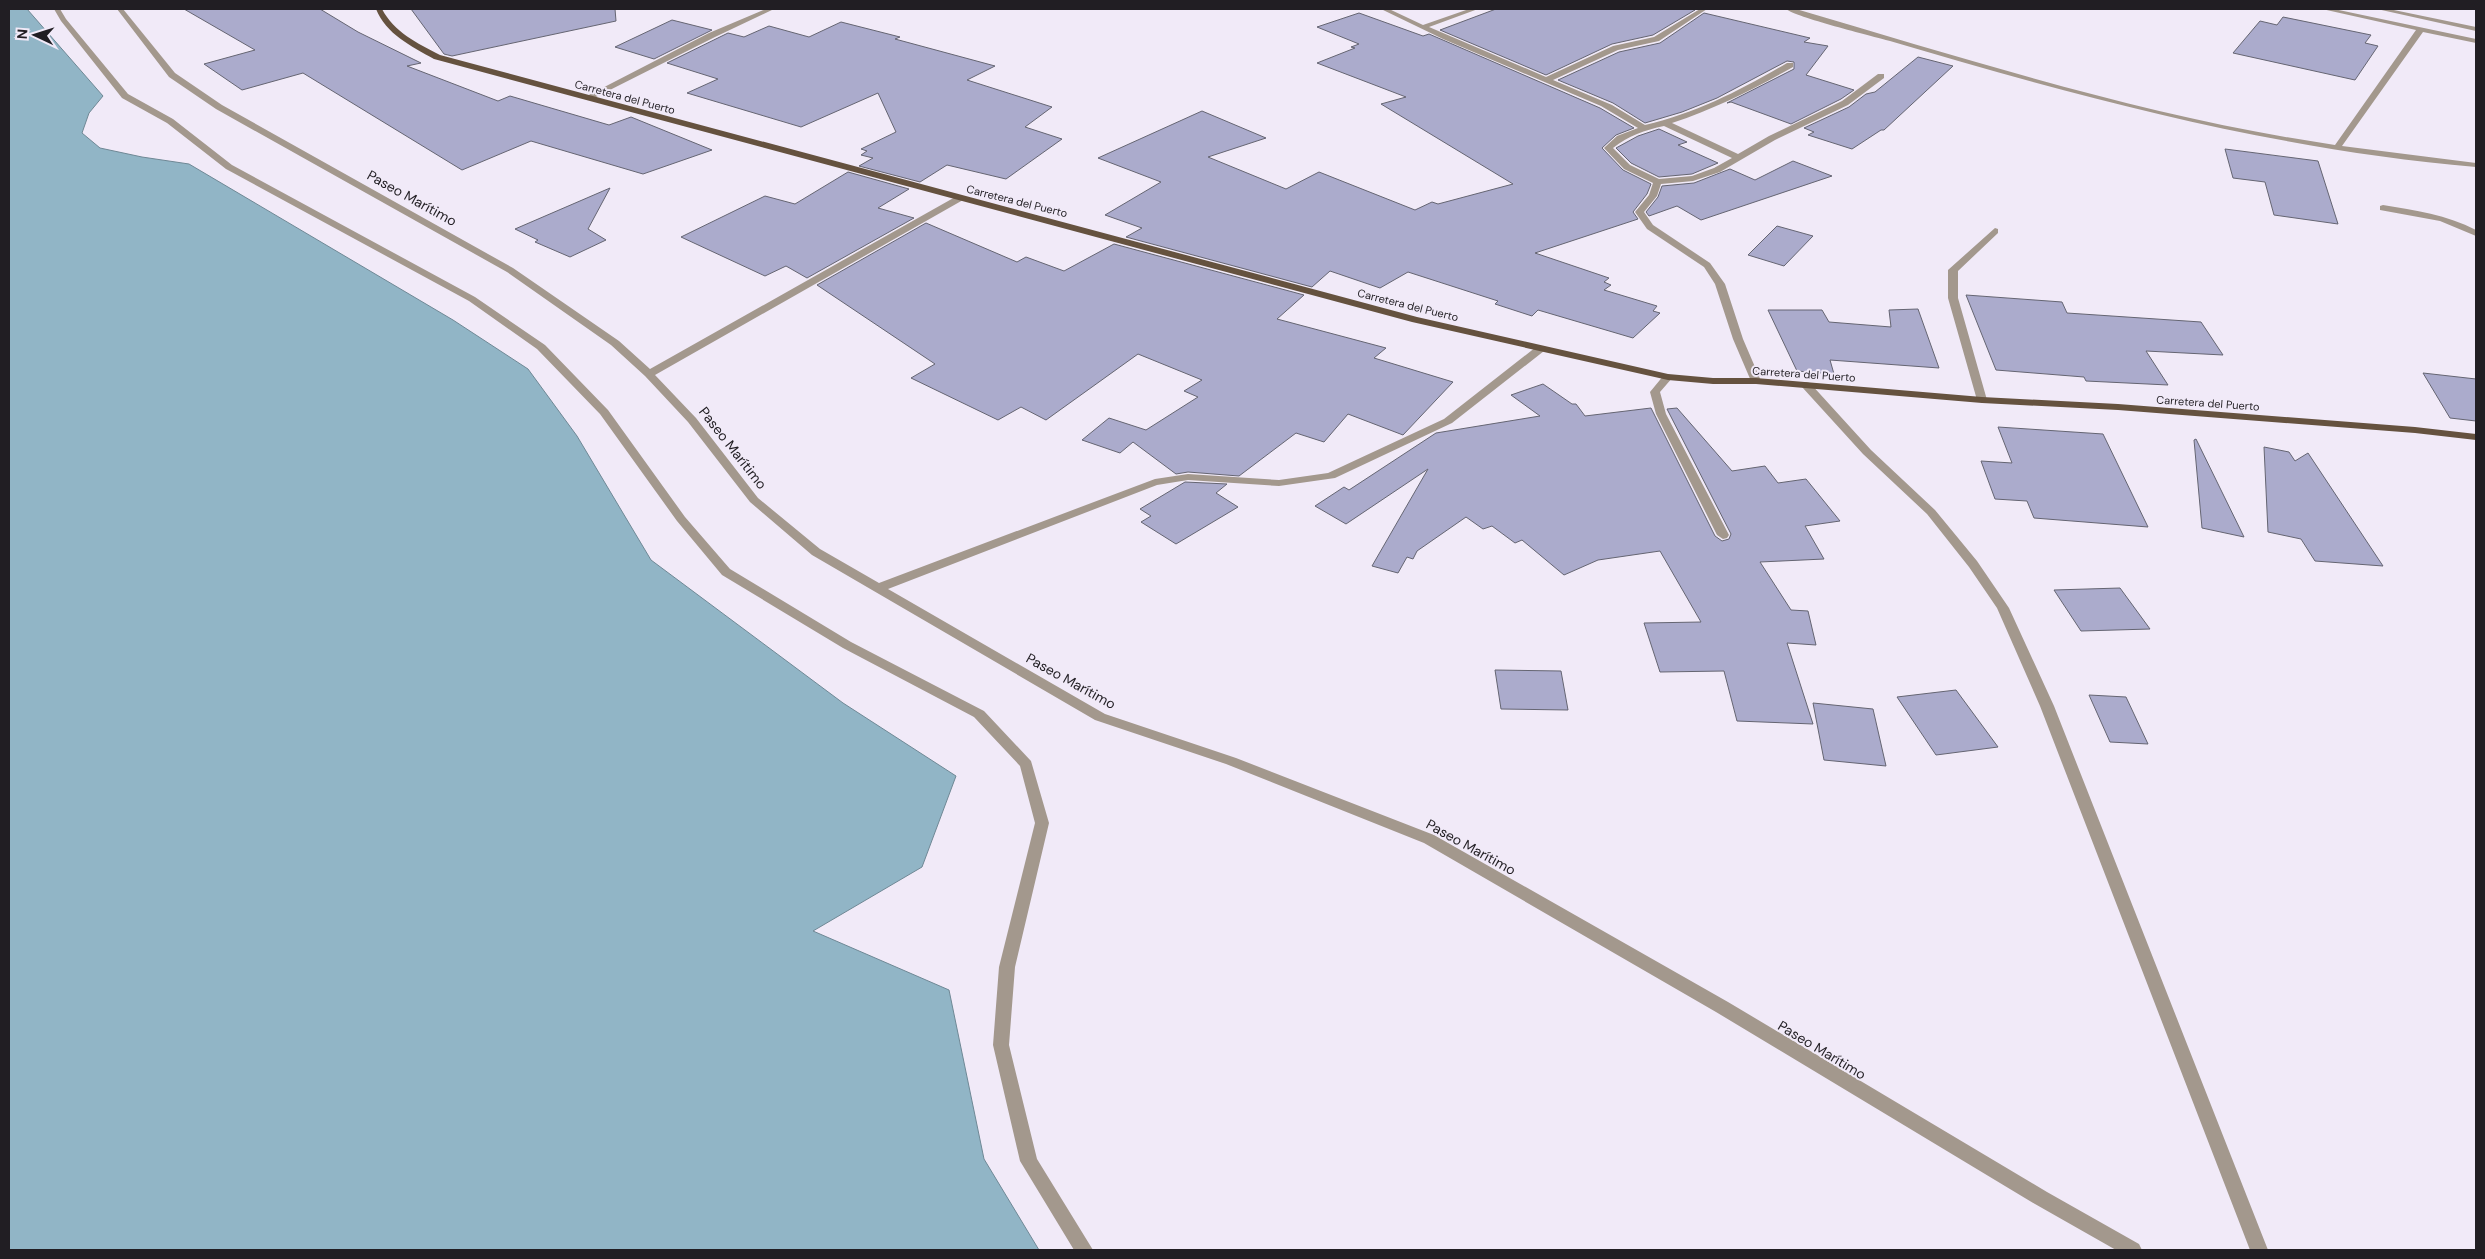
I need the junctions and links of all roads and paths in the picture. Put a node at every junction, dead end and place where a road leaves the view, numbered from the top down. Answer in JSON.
{"nodes":[{"id":1,"x":57,"y":9,"type":"edge"},
{"id":2,"x":120,"y":9,"type":"edge"},
{"id":3,"x":379,"y":9,"type":"edge"},
{"id":4,"x":771,"y":9,"type":"edge"},
{"id":5,"x":1384,"y":9,"type":"edge"},
{"id":6,"x":1475,"y":9,"type":"edge"},
{"id":7,"x":1704,"y":9,"type":"edge"},
{"id":8,"x":1789,"y":9,"type":"edge"},
{"id":9,"x":2325,"y":9,"type":"edge"},
{"id":10,"x":2380,"y":9,"type":"edge"},
{"id":11,"x":1423,"y":26,"type":"junction"},
{"id":12,"x":2421,"y":29,"type":"junction"},
{"id":13,"x":2476,"y":29,"type":"edge"},
{"id":14,"x":2476,"y":41,"type":"edge"},
{"id":15,"x":1790,"y":65,"type":"dead end"},
{"id":16,"x":1881,"y":76,"type":"dead end"},
{"id":17,"x":1548,"y":79,"type":"junction"},
{"id":18,"x":587,"y":98,"type":"junction"},
{"id":19,"x":1665,"y":123,"type":"junction"},
{"id":20,"x":1644,"y":128,"type":"junction"},
{"id":21,"x":2337,"y":148,"type":"junction"},
{"id":22,"x":1738,"y":157,"type":"junction"},
{"id":23,"x":2476,"y":165,"type":"edge"},
{"id":24,"x":1658,"y":182,"type":"junction"},
{"id":25,"x":960,"y":198,"type":"junction"},
{"id":26,"x":2383,"y":208,"type":"dead end"},
{"id":27,"x":1995,"y":231,"type":"dead end"},
{"id":28,"x":2476,"y":233,"type":"edge"},
{"id":29,"x":1540,"y":349,"type":"junction"},
{"id":30,"x":649,"y":374,"type":"junction"},
{"id":31,"x":1668,"y":377,"type":"junction"},
{"id":32,"x":1756,"y":381,"type":"junction"},
{"id":33,"x":1806,"y":385,"type":"junction"},
{"id":34,"x":1982,"y":400,"type":"junction"},
{"id":35,"x":2476,"y":437,"type":"edge"},
{"id":36,"x":1723,"y":535,"type":"dead end"},
{"id":37,"x":878,"y":588,"type":"junction"},
{"id":38,"x":1084,"y":1250,"type":"edge"},
{"id":39,"x":2133,"y":1250,"type":"edge"},
{"id":40,"x":2259,"y":1250,"type":"edge"}],
"edges":[{"from":1,"to":38,"type":"street"},
{"from":2,"to":30,"type":"street","name":"Paseo Marítimo"},
{"from":3,"to":18,"type":"main road","name":"Carretera del Puerto"},
{"from":4,"to":18,"type":"street"},
{"from":5,"to":11,"type":"street"},
{"from":6,"to":11,"type":"street"},
{"from":7,"to":17,"type":"street"},
{"from":8,"to":21,"type":"street"},
{"from":9,"to":12,"type":"street"},
{"from":10,"to":13,"type":"street"},
{"from":11,"to":17,"type":"street"},
{"from":12,"to":14,"type":"street"},
{"from":12,"to":21,"type":"street"},
{"from":15,"to":19,"type":"street"},
{"from":16,"to":22,"type":"street"},
{"from":17,"to":20,"type":"street"},
{"from":18,"to":25,"type":"main road","name":"Carretera del Puerto"},
{"from":19,"to":20,"type":"street"},
{"from":19,"to":22,"type":"street"},
{"from":20,"to":24,"type":"street"},
{"from":21,"to":23,"type":"street"},
{"from":22,"to":24,"type":"street"},
{"from":24,"to":32,"type":"street"},
{"from":25,"to":29,"type":"main road","name":"Carretera del Puerto"},
{"from":25,"to":30,"type":"street"},
{"from":26,"to":28,"type":"street"},
{"from":27,"to":34,"type":"street"},
{"from":29,"to":31,"type":"main road","name":"Carretera del Puerto"},
{"from":29,"to":37,"type":"street"},
{"from":30,"to":37,"type":"street","name":"Paseo Marítimo"},
{"from":31,"to":32,"type":"main road","name":"Carretera del Puerto"},
{"from":31,"to":36,"type":"street"},
{"from":32,"to":33,"type":"main road","name":"Carretera del Puerto"},
{"from":33,"to":34,"type":"main road","name":"Carretera del Puerto"},
{"from":33,"to":40,"type":"street"},
{"from":34,"to":35,"type":"main road","name":"Carretera del Puerto"},
{"from":37,"to":39,"type":"street","name":"Paseo Marítimo"}]}
